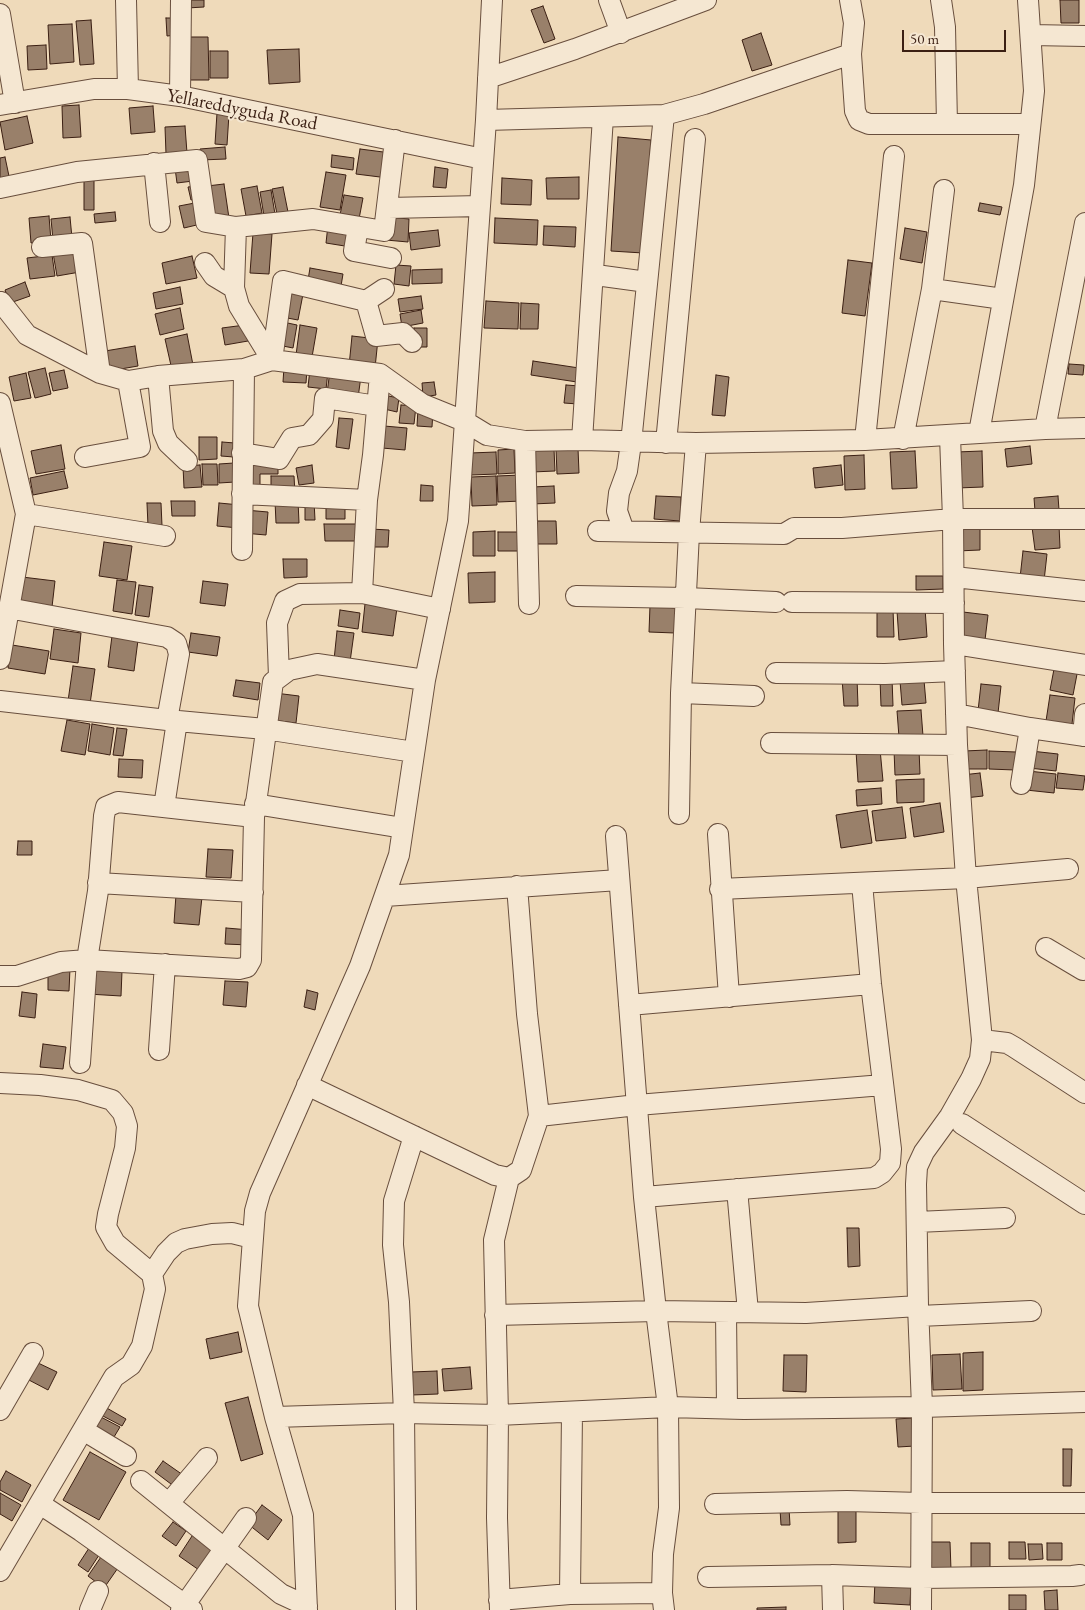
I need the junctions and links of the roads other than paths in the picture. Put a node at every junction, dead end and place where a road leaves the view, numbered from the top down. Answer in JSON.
{"nodes":[{"id":1,"x":126,"y":0,"type":"edge"},
{"id":2,"x":181,"y":0,"type":"edge"},
{"id":3,"x":492,"y":0,"type":"edge"},
{"id":4,"x":609,"y":0,"type":"edge"},
{"id":5,"x":706,"y":0,"type":"edge"},
{"id":6,"x":850,"y":0,"type":"edge"},
{"id":7,"x":941,"y":0,"type":"edge"},
{"id":8,"x":1028,"y":0,"type":"edge"},
{"id":9,"x":0,"y":14,"type":"edge"},
{"id":10,"x":621,"y":33,"type":"junction"},
{"id":11,"x":1031,"y":35,"type":"junction"},
{"id":12,"x":1085,"y":36,"type":"edge"},
{"id":13,"x":851,"y":54,"type":"junction"},
{"id":14,"x":488,"y":78,"type":"junction"},
{"id":15,"x":128,"y":89,"type":"junction"},
{"id":16,"x":180,"y":96,"type":"junction"},
{"id":17,"x":7,"y":104,"type":"edge"},
{"id":18,"x":664,"y":115,"type":"junction"},
{"id":19,"x":603,"y":117,"type":"junction"},
{"id":20,"x":486,"y":120,"type":"junction"},
{"id":21,"x":947,"y":124,"type":"junction"},
{"id":22,"x":1030,"y":124,"type":"junction"},
{"id":23,"x":695,"y":138,"type":"dead end"},
{"id":24,"x":395,"y":140,"type":"junction"},
{"id":25,"x":894,"y":156,"type":"dead end"},
{"id":26,"x":483,"y":159,"type":"junction"},
{"id":27,"x":154,"y":163,"type":"junction"},
{"id":28,"x":0,"y":188,"type":"edge"},
{"id":29,"x":944,"y":190,"type":"dead end"},
{"id":30,"x":480,"y":206,"type":"junction"},
{"id":31,"x":388,"y":208,"type":"junction"},
{"id":32,"x":160,"y":222,"type":"dead end"},
{"id":33,"x":1085,"y":223,"type":"edge"},
{"id":34,"x":236,"y":227,"type":"junction"},
{"id":35,"x":358,"y":227,"type":"junction"},
{"id":36,"x":42,"y":247,"type":"dead end"},
{"id":37,"x":391,"y":258,"type":"dead end"},
{"id":38,"x":205,"y":263,"type":"dead end"},
{"id":39,"x":603,"y":276,"type":"dead end"},
{"id":40,"x":647,"y":282,"type":"junction"},
{"id":41,"x":234,"y":288,"type":"junction"},
{"id":42,"x":384,"y":289,"type":"dead end"},
{"id":43,"x":932,"y":289,"type":"junction"},
{"id":44,"x":1003,"y":299,"type":"junction"},
{"id":45,"x":0,"y":301,"type":"edge"},
{"id":46,"x":366,"y":301,"type":"junction"},
{"id":47,"x":412,"y":342,"type":"dead end"},
{"id":48,"x":272,"y":360,"type":"junction"},
{"id":49,"x":244,"y":369,"type":"junction"},
{"id":50,"x":100,"y":373,"type":"junction"},
{"id":51,"x":380,"y":374,"type":"junction"},
{"id":52,"x":158,"y":376,"type":"junction"},
{"id":53,"x":128,"y":381,"type":"junction"},
{"id":54,"x":0,"y":403,"type":"edge"},
{"id":55,"x":377,"y":406,"type":"junction"},
{"id":56,"x":464,"y":421,"type":"junction"},
{"id":57,"x":1085,"y":428,"type":"edge"},
{"id":58,"x":1045,"y":429,"type":"junction"},
{"id":59,"x":979,"y":433,"type":"junction"},
{"id":60,"x":950,"y":436,"type":"junction"},
{"id":61,"x":903,"y":439,"type":"junction"},
{"id":62,"x":582,"y":440,"type":"junction"},
{"id":63,"x":865,"y":440,"type":"junction"},
{"id":64,"x":526,"y":441,"type":"junction"},
{"id":65,"x":631,"y":443,"type":"junction"},
{"id":66,"x":666,"y":443,"type":"junction"},
{"id":67,"x":696,"y":443,"type":"junction"},
{"id":68,"x":242,"y":453,"type":"junction"},
{"id":69,"x":85,"y":457,"type":"dead end"},
{"id":70,"x":7,"y":461,"type":"edge"},
{"id":71,"x":187,"y":461,"type":"dead end"},
{"id":72,"x":242,"y":494,"type":"junction"},
{"id":73,"x":367,"y":500,"type":"junction"},
{"id":74,"x":26,"y":514,"type":"junction"},
{"id":75,"x":953,"y":519,"type":"junction"},
{"id":76,"x":1085,"y":519,"type":"edge"},
{"id":77,"x":598,"y":531,"type":"dead end"},
{"id":78,"x":624,"y":531,"type":"junction"},
{"id":79,"x":689,"y":533,"type":"junction"},
{"id":80,"x":165,"y":536,"type":"dead end"},
{"id":81,"x":242,"y":550,"type":"dead end"},
{"id":82,"x":954,"y":577,"type":"junction"},
{"id":83,"x":1085,"y":591,"type":"edge"},
{"id":84,"x":362,"y":593,"type":"junction"},
{"id":85,"x":576,"y":596,"type":"dead end"},
{"id":86,"x":686,"y":598,"type":"junction"},
{"id":87,"x":954,"y":603,"type":"junction"},
{"id":88,"x":529,"y":604,"type":"dead end"},
{"id":89,"x":8,"y":608,"type":"junction"},
{"id":90,"x":440,"y":609,"type":"junction"},
{"id":91,"x":954,"y":644,"type":"junction"},
{"id":92,"x":0,"y":648,"type":"edge"},
{"id":93,"x":0,"y":659,"type":"edge"},
{"id":94,"x":1085,"y":665,"type":"edge"},
{"id":95,"x":955,"y":672,"type":"junction"},
{"id":96,"x":776,"y":673,"type":"dead end"},
{"id":97,"x":279,"y":677,"type":"junction"},
{"id":98,"x":425,"y":680,"type":"junction"},
{"id":99,"x":681,"y":693,"type":"junction"},
{"id":100,"x":754,"y":696,"type":"dead end"},
{"id":101,"x":0,"y":701,"type":"edge"},
{"id":102,"x":956,"y":714,"type":"junction"},
{"id":103,"x":1085,"y":714,"type":"edge"},
{"id":104,"x":172,"y":720,"type":"junction"},
{"id":105,"x":1030,"y":728,"type":"junction"},
{"id":106,"x":265,"y":729,"type":"junction"},
{"id":107,"x":1084,"y":736,"type":"edge"},
{"id":108,"x":771,"y":743,"type":"dead end"},
{"id":109,"x":957,"y":745,"type":"junction"},
{"id":110,"x":414,"y":752,"type":"junction"},
{"id":111,"x":1021,"y":784,"type":"dead end"},
{"id":112,"x":164,"y":807,"type":"junction"},
{"id":113,"x":255,"y":811,"type":"junction"},
{"id":114,"x":679,"y":814,"type":"dead end"},
{"id":115,"x":403,"y":828,"type":"junction"},
{"id":116,"x":718,"y":834,"type":"dead end"},
{"id":117,"x":616,"y":836,"type":"dead end"},
{"id":118,"x":1068,"y":869,"type":"dead end"},
{"id":119,"x":966,"y":878,"type":"junction"},
{"id":120,"x":619,"y":880,"type":"junction"},
{"id":121,"x":98,"y":883,"type":"junction"},
{"id":122,"x":862,"y":883,"type":"junction"},
{"id":123,"x":517,"y":886,"type":"junction"},
{"id":124,"x":720,"y":889,"type":"junction"},
{"id":125,"x":253,"y":892,"type":"junction"},
{"id":126,"x":385,"y":896,"type":"junction"},
{"id":127,"x":1046,"y":948,"type":"dead end"},
{"id":128,"x":87,"y":960,"type":"junction"},
{"id":129,"x":165,"y":964,"type":"junction"},
{"id":130,"x":1084,"y":969,"type":"edge"},
{"id":131,"x":0,"y":976,"type":"edge"},
{"id":132,"x":871,"y":984,"type":"junction"},
{"id":133,"x":729,"y":997,"type":"junction"},
{"id":134,"x":629,"y":1006,"type":"junction"},
{"id":135,"x":982,"y":1040,"type":"junction"},
{"id":136,"x":159,"y":1050,"type":"dead end"},
{"id":137,"x":80,"y":1063,"type":"dead end"},
{"id":138,"x":0,"y":1083,"type":"edge"},
{"id":139,"x":883,"y":1085,"type":"junction"},
{"id":140,"x":307,"y":1086,"type":"junction"},
{"id":141,"x":1085,"y":1093,"type":"edge"},
{"id":142,"x":637,"y":1105,"type":"junction"},
{"id":143,"x":539,"y":1116,"type":"junction"},
{"id":144,"x":962,"y":1124,"type":"dead end"},
{"id":145,"x":414,"y":1136,"type":"junction"},
{"id":146,"x":890,"y":1163,"type":"junction"},
{"id":147,"x":917,"y":1167,"type":"junction"},
{"id":148,"x":509,"y":1178,"type":"junction"},
{"id":149,"x":737,"y":1190,"type":"junction"},
{"id":150,"x":644,"y":1198,"type":"junction"},
{"id":151,"x":1085,"y":1204,"type":"edge"},
{"id":152,"x":1005,"y":1218,"type":"dead end"},
{"id":153,"x":917,"y":1222,"type":"junction"},
{"id":154,"x":252,"y":1238,"type":"junction"},
{"id":155,"x":152,"y":1274,"type":"junction"},
{"id":156,"x":1031,"y":1310,"type":"dead end"},
{"id":157,"x":656,"y":1311,"type":"junction"},
{"id":158,"x":918,"y":1311,"type":"junction"},
{"id":159,"x":726,"y":1312,"type":"junction"},
{"id":160,"x":748,"y":1312,"type":"junction"},
{"id":161,"x":495,"y":1315,"type":"junction"},
{"id":162,"x":33,"y":1353,"type":"dead end"},
{"id":163,"x":1085,"y":1402,"type":"edge"},
{"id":164,"x":668,"y":1406,"type":"junction"},
{"id":165,"x":922,"y":1407,"type":"junction"},
{"id":166,"x":727,"y":1408,"type":"junction"},
{"id":167,"x":0,"y":1410,"type":"edge"},
{"id":168,"x":572,"y":1412,"type":"junction"},
{"id":169,"x":404,"y":1413,"type":"junction"},
{"id":170,"x":498,"y":1415,"type":"junction"},
{"id":171,"x":275,"y":1417,"type":"junction"},
{"id":172,"x":83,"y":1430,"type":"junction"},
{"id":173,"x":126,"y":1456,"type":"dead end"},
{"id":174,"x":207,"y":1458,"type":"dead end"},
{"id":175,"x":141,"y":1480,"type":"dead end"},
{"id":176,"x":169,"y":1503,"type":"junction"},
{"id":177,"x":921,"y":1503,"type":"junction"},
{"id":178,"x":1085,"y":1503,"type":"edge"},
{"id":179,"x":40,"y":1504,"type":"junction"},
{"id":180,"x":715,"y":1504,"type":"dead end"},
{"id":181,"x":246,"y":1518,"type":"dead end"},
{"id":182,"x":226,"y":1549,"type":"junction"},
{"id":183,"x":0,"y":1571,"type":"edge"},
{"id":184,"x":832,"y":1575,"type":"junction"},
{"id":185,"x":1080,"y":1575,"type":"dead end"},
{"id":186,"x":708,"y":1577,"type":"dead end"},
{"id":187,"x":920,"y":1578,"type":"junction"},
{"id":188,"x":98,"y":1591,"type":"dead end"},
{"id":189,"x":570,"y":1594,"type":"junction"},
{"id":190,"x":663,"y":1602,"type":"edge"},
{"id":191,"x":500,"y":1605,"type":"edge"},
{"id":192,"x":186,"y":1608,"type":"edge"},
{"id":193,"x":307,"y":1608,"type":"edge"},
{"id":194,"x":90,"y":1610,"type":"edge"},
{"id":195,"x":406,"y":1610,"type":"edge"},
{"id":196,"x":833,"y":1610,"type":"edge"},
{"id":197,"x":921,"y":1610,"type":"edge"}],
"edges":[{"from":1,"to":15,"type":"street"},
{"from":2,"to":16,"type":"street"},
{"from":3,"to":14,"type":"street"},
{"from":4,"to":10,"type":"street"},
{"from":5,"to":10,"type":"street"},
{"from":6,"to":13,"type":"street"},
{"from":7,"to":21,"type":"street"},
{"from":8,"to":11,"type":"street"},
{"from":9,"to":17,"type":"street"},
{"from":10,"to":14,"type":"street"},
{"from":11,"to":12,"type":"street"},
{"from":11,"to":22,"type":"street"},
{"from":13,"to":18,"type":"street"},
{"from":13,"to":21,"type":"street"},
{"from":14,"to":20,"type":"street"},
{"from":15,"to":16,"type":"street","name":"Yellareddyguda Road"},
{"from":15,"to":17,"type":"street","name":"Yellareddyguda Road"},
{"from":16,"to":24,"type":"street","name":"Yellareddyguda Road"},
{"from":18,"to":19,"type":"street"},
{"from":18,"to":40,"type":"street"},
{"from":19,"to":20,"type":"street"},
{"from":19,"to":62,"type":"street"},
{"from":20,"to":26,"type":"street"},
{"from":21,"to":22,"type":"street"},
{"from":22,"to":44,"type":"street"},
{"from":23,"to":66,"type":"street"},
{"from":24,"to":26,"type":"street","name":"Yellareddyguda Road"},
{"from":24,"to":31,"type":"street"},
{"from":25,"to":63,"type":"street"},
{"from":26,"to":30,"type":"street"},
{"from":27,"to":28,"type":"street"},
{"from":27,"to":32,"type":"street"},
{"from":27,"to":34,"type":"street"},
{"from":29,"to":43,"type":"street"},
{"from":30,"to":31,"type":"street"},
{"from":30,"to":56,"type":"street"},
{"from":31,"to":35,"type":"street"},
{"from":33,"to":58,"type":"street"},
{"from":34,"to":35,"type":"street"},
{"from":34,"to":41,"type":"street"},
{"from":35,"to":37,"type":"street"},
{"from":36,"to":50,"type":"street"},
{"from":38,"to":41,"type":"street"},
{"from":39,"to":40,"type":"street"},
{"from":40,"to":65,"type":"street"},
{"from":41,"to":48,"type":"street"},
{"from":42,"to":46,"type":"street"},
{"from":43,"to":44,"type":"street"},
{"from":43,"to":61,"type":"street"},
{"from":44,"to":59,"type":"street"},
{"from":45,"to":50,"type":"street"},
{"from":46,"to":47,"type":"street"},
{"from":46,"to":48,"type":"street"},
{"from":48,"to":49,"type":"street"},
{"from":48,"to":51,"type":"street"},
{"from":49,"to":52,"type":"street"},
{"from":49,"to":68,"type":"street"},
{"from":50,"to":53,"type":"street"},
{"from":51,"to":55,"type":"street"},
{"from":51,"to":56,"type":"street"},
{"from":52,"to":53,"type":"street"},
{"from":52,"to":71,"type":"street"},
{"from":53,"to":69,"type":"street"},
{"from":54,"to":70,"type":"street"},
{"from":55,"to":68,"type":"street"},
{"from":55,"to":73,"type":"street"},
{"from":56,"to":64,"type":"street"},
{"from":56,"to":90,"type":"street"},
{"from":57,"to":58,"type":"street"},
{"from":58,"to":59,"type":"street"},
{"from":59,"to":60,"type":"street"},
{"from":60,"to":61,"type":"street"},
{"from":60,"to":75,"type":"street"},
{"from":61,"to":63,"type":"street"},
{"from":62,"to":64,"type":"street"},
{"from":62,"to":65,"type":"street"},
{"from":63,"to":67,"type":"street"},
{"from":64,"to":88,"type":"street"},
{"from":65,"to":66,"type":"street"},
{"from":65,"to":78,"type":"street"},
{"from":66,"to":67,"type":"street"},
{"from":67,"to":79,"type":"street"},
{"from":68,"to":72,"type":"street"},
{"from":70,"to":74,"type":"street"},
{"from":72,"to":73,"type":"street"},
{"from":72,"to":81,"type":"street"},
{"from":73,"to":84,"type":"street"},
{"from":74,"to":80,"type":"street"},
{"from":74,"to":89,"type":"street"},
{"from":75,"to":76,"type":"street"},
{"from":75,"to":79,"type":"street"},
{"from":75,"to":82,"type":"street"},
{"from":77,"to":78,"type":"street"},
{"from":78,"to":79,"type":"street"},
{"from":79,"to":86,"type":"street"},
{"from":82,"to":83,"type":"street"},
{"from":82,"to":87,"type":"street"},
{"from":84,"to":90,"type":"street"},
{"from":84,"to":97,"type":"street"},
{"from":85,"to":86,"type":"street"},
{"from":86,"to":87,"type":"street"},
{"from":86,"to":99,"type":"street"},
{"from":87,"to":91,"type":"street"},
{"from":89,"to":92,"type":"street"},
{"from":89,"to":104,"type":"street"},
{"from":90,"to":98,"type":"street"},
{"from":91,"to":94,"type":"street"},
{"from":91,"to":95,"type":"street"},
{"from":92,"to":93,"type":"street"},
{"from":95,"to":96,"type":"street"},
{"from":95,"to":102,"type":"street"},
{"from":97,"to":98,"type":"street"},
{"from":97,"to":106,"type":"street"},
{"from":98,"to":110,"type":"street"},
{"from":99,"to":100,"type":"street"},
{"from":99,"to":114,"type":"street"},
{"from":101,"to":104,"type":"street"},
{"from":102,"to":105,"type":"street"},
{"from":102,"to":109,"type":"street"},
{"from":103,"to":107,"type":"street"},
{"from":104,"to":106,"type":"street"},
{"from":104,"to":112,"type":"street"},
{"from":105,"to":107,"type":"street"},
{"from":105,"to":111,"type":"street"},
{"from":106,"to":110,"type":"street"},
{"from":106,"to":113,"type":"street"},
{"from":108,"to":109,"type":"street"},
{"from":109,"to":119,"type":"street"},
{"from":110,"to":115,"type":"street"},
{"from":112,"to":113,"type":"street"},
{"from":112,"to":121,"type":"street"},
{"from":113,"to":115,"type":"street"},
{"from":113,"to":125,"type":"street"},
{"from":115,"to":126,"type":"street"},
{"from":116,"to":124,"type":"street"},
{"from":117,"to":120,"type":"street"},
{"from":118,"to":119,"type":"street"},
{"from":119,"to":122,"type":"street"},
{"from":119,"to":135,"type":"street"},
{"from":120,"to":123,"type":"street"},
{"from":120,"to":134,"type":"street"},
{"from":121,"to":125,"type":"street"},
{"from":121,"to":128,"type":"street"},
{"from":122,"to":124,"type":"street"},
{"from":122,"to":132,"type":"street"},
{"from":123,"to":126,"type":"street"},
{"from":123,"to":143,"type":"street"},
{"from":124,"to":133,"type":"street"},
{"from":125,"to":129,"type":"street"},
{"from":126,"to":140,"type":"street"},
{"from":127,"to":130,"type":"street"},
{"from":128,"to":129,"type":"street"},
{"from":128,"to":131,"type":"street"},
{"from":128,"to":137,"type":"street"},
{"from":129,"to":136,"type":"street"},
{"from":132,"to":133,"type":"street"},
{"from":132,"to":139,"type":"street"},
{"from":133,"to":134,"type":"street"},
{"from":134,"to":142,"type":"street"},
{"from":135,"to":141,"type":"street"},
{"from":135,"to":147,"type":"street"},
{"from":138,"to":155,"type":"street"},
{"from":139,"to":142,"type":"street"},
{"from":139,"to":146,"type":"street"},
{"from":140,"to":145,"type":"street"},
{"from":140,"to":154,"type":"street"},
{"from":142,"to":143,"type":"street"},
{"from":142,"to":150,"type":"street"},
{"from":143,"to":148,"type":"street"},
{"from":144,"to":151,"type":"street"},
{"from":145,"to":148,"type":"street"},
{"from":145,"to":169,"type":"street"},
{"from":146,"to":147,"type":"street"},
{"from":146,"to":149,"type":"street"},
{"from":147,"to":153,"type":"street"},
{"from":148,"to":161,"type":"street"},
{"from":149,"to":150,"type":"street"},
{"from":149,"to":160,"type":"street"},
{"from":150,"to":157,"type":"street"},
{"from":152,"to":153,"type":"street"},
{"from":153,"to":158,"type":"street"},
{"from":154,"to":155,"type":"street"},
{"from":154,"to":171,"type":"street"},
{"from":155,"to":172,"type":"street"},
{"from":156,"to":158,"type":"street"},
{"from":157,"to":159,"type":"street"},
{"from":157,"to":161,"type":"street"},
{"from":157,"to":164,"type":"street"},
{"from":158,"to":160,"type":"street"},
{"from":158,"to":165,"type":"street"},
{"from":159,"to":160,"type":"street"},
{"from":159,"to":166,"type":"street"},
{"from":161,"to":170,"type":"street"},
{"from":162,"to":167,"type":"street"},
{"from":163,"to":165,"type":"street"},
{"from":164,"to":166,"type":"street"},
{"from":164,"to":168,"type":"street"},
{"from":164,"to":190,"type":"street"},
{"from":165,"to":166,"type":"street"},
{"from":165,"to":177,"type":"street"},
{"from":168,"to":170,"type":"street"},
{"from":168,"to":189,"type":"street"},
{"from":169,"to":170,"type":"street"},
{"from":169,"to":171,"type":"street"},
{"from":169,"to":195,"type":"street"},
{"from":170,"to":191,"type":"street"},
{"from":171,"to":193,"type":"street"},
{"from":172,"to":173,"type":"street"},
{"from":172,"to":179,"type":"street"},
{"from":174,"to":176,"type":"street"},
{"from":175,"to":176,"type":"street"},
{"from":176,"to":182,"type":"street"},
{"from":177,"to":178,"type":"street"},
{"from":177,"to":180,"type":"street"},
{"from":177,"to":187,"type":"street"},
{"from":179,"to":183,"type":"street"},
{"from":179,"to":192,"type":"street"},
{"from":181,"to":182,"type":"street"},
{"from":182,"to":192,"type":"street"},
{"from":182,"to":193,"type":"street"},
{"from":184,"to":186,"type":"street"},
{"from":184,"to":187,"type":"street"},
{"from":184,"to":196,"type":"street"},
{"from":185,"to":187,"type":"street"},
{"from":187,"to":197,"type":"street"},
{"from":188,"to":194,"type":"street"},
{"from":189,"to":190,"type":"street"},
{"from":189,"to":191,"type":"street"}]}
